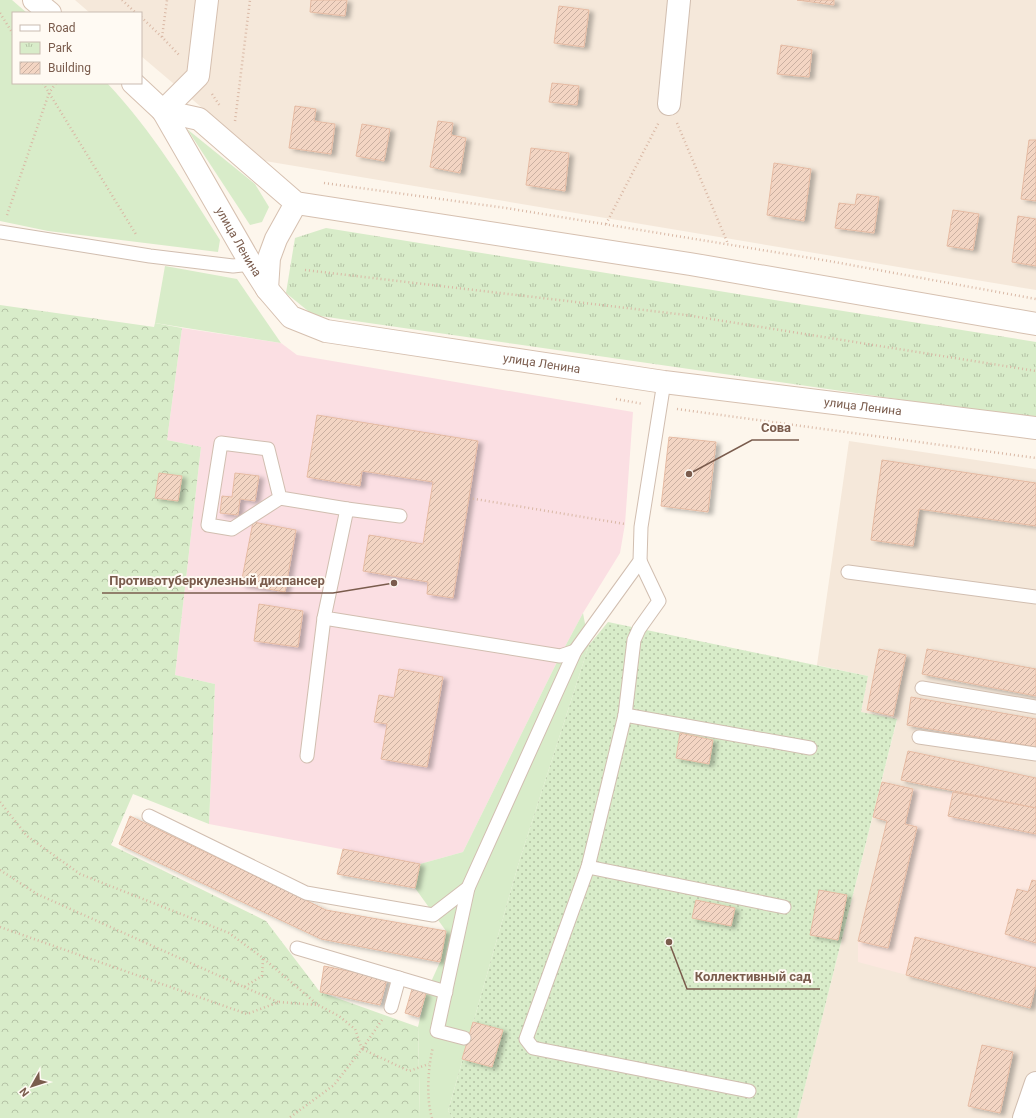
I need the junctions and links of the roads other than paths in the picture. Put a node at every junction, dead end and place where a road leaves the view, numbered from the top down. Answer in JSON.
{"nodes":[{"id":1,"x":34,"y":0,"type":"edge"},
{"id":2,"x":207,"y":0,"type":"edge"},
{"id":3,"x":679,"y":0,"type":"edge"},
{"id":4,"x":49,"y":12,"type":"edge"},
{"id":5,"x":134,"y":84,"type":"edge"},
{"id":6,"x":669,"y":104,"type":"road end"},
{"id":7,"x":163,"y":112,"type":"junction"},
{"id":8,"x":296,"y":203,"type":"junction"},
{"id":9,"x":0,"y":234,"type":"edge"},
{"id":10,"x":251,"y":264,"type":"junction"},
{"id":11,"x":267,"y":289,"type":"junction"},
{"id":12,"x":1036,"y":324,"type":"edge"},
{"id":13,"x":664,"y":382,"type":"junction"},
{"id":14,"x":1036,"y":428,"type":"edge"},
{"id":15,"x":280,"y":498,"type":"junction"},
{"id":16,"x":347,"y":509,"type":"junction"},
{"id":17,"x":400,"y":516,"type":"dead end"},
{"id":18,"x":640,"y":561,"type":"junction"},
{"id":19,"x":848,"y":572,"type":"dead end"},
{"id":20,"x":1036,"y":597,"type":"edge"},
{"id":21,"x":324,"y":618,"type":"junction"},
{"id":22,"x":575,"y":651,"type":"junction"},
{"id":23,"x":922,"y":688,"type":"dead end"},
{"id":24,"x":1036,"y":707,"type":"edge"},
{"id":25,"x":625,"y":715,"type":"junction"},
{"id":26,"x":919,"y":737,"type":"dead end"},
{"id":27,"x":810,"y":748,"type":"dead end"},
{"id":28,"x":1036,"y":754,"type":"edge"},
{"id":29,"x":307,"y":756,"type":"dead end"},
{"id":30,"x":149,"y":816,"type":"dead end"},
{"id":31,"x":588,"y":867,"type":"junction"},
{"id":32,"x":468,"y":888,"type":"junction"},
{"id":33,"x":784,"y":907,"type":"dead end"},
{"id":34,"x":297,"y":948,"type":"dead end"},
{"id":35,"x":399,"y":978,"type":"junction"},
{"id":36,"x":446,"y":992,"type":"junction"},
{"id":37,"x":391,"y":1007,"type":"road end"},
{"id":38,"x":464,"y":1038,"type":"dead end"},
{"id":39,"x":1036,"y":1083,"type":"edge"},
{"id":40,"x":749,"y":1091,"type":"dead end"},
{"id":41,"x":1024,"y":1118,"type":"edge"}],
"edges":[{"from":1,"to":4,"type":"main road"},
{"from":2,"to":7,"type":"main road"},
{"from":3,"to":6,"type":"main road"},
{"from":5,"to":7,"type":"main road","name":"улица Ленина"},
{"from":7,"to":8,"type":"main road"},
{"from":7,"to":10,"type":"main road","name":"улица Ленина"},
{"from":8,"to":11,"type":"main road"},
{"from":8,"to":12,"type":"main road"},
{"from":9,"to":10,"type":"lane"},
{"from":10,"to":11,"type":"main road","name":"улица Ленина"},
{"from":11,"to":13,"type":"main road","name":"улица Ленина"},
{"from":13,"to":14,"type":"main road","name":"улица Ленина"},
{"from":13,"to":18,"type":"lane"},
{"from":15,"to":15,"type":"lane"},
{"from":15,"to":16,"type":"lane"},
{"from":16,"to":17,"type":"lane"},
{"from":16,"to":21,"type":"lane"},
{"from":18,"to":22,"type":"lane"},
{"from":18,"to":25,"type":"lane"},
{"from":19,"to":20,"type":"lane"},
{"from":21,"to":22,"type":"lane"},
{"from":21,"to":29,"type":"lane"},
{"from":22,"to":32,"type":"lane"},
{"from":23,"to":24,"type":"lane"},
{"from":25,"to":27,"type":"lane"},
{"from":25,"to":31,"type":"lane"},
{"from":26,"to":28,"type":"lane"},
{"from":30,"to":32,"type":"lane"},
{"from":31,"to":33,"type":"lane"},
{"from":31,"to":40,"type":"lane"},
{"from":32,"to":36,"type":"lane"},
{"from":34,"to":35,"type":"lane"},
{"from":35,"to":36,"type":"lane"},
{"from":35,"to":37,"type":"lane"},
{"from":36,"to":38,"type":"lane"},
{"from":39,"to":41,"type":"main road"}]}
